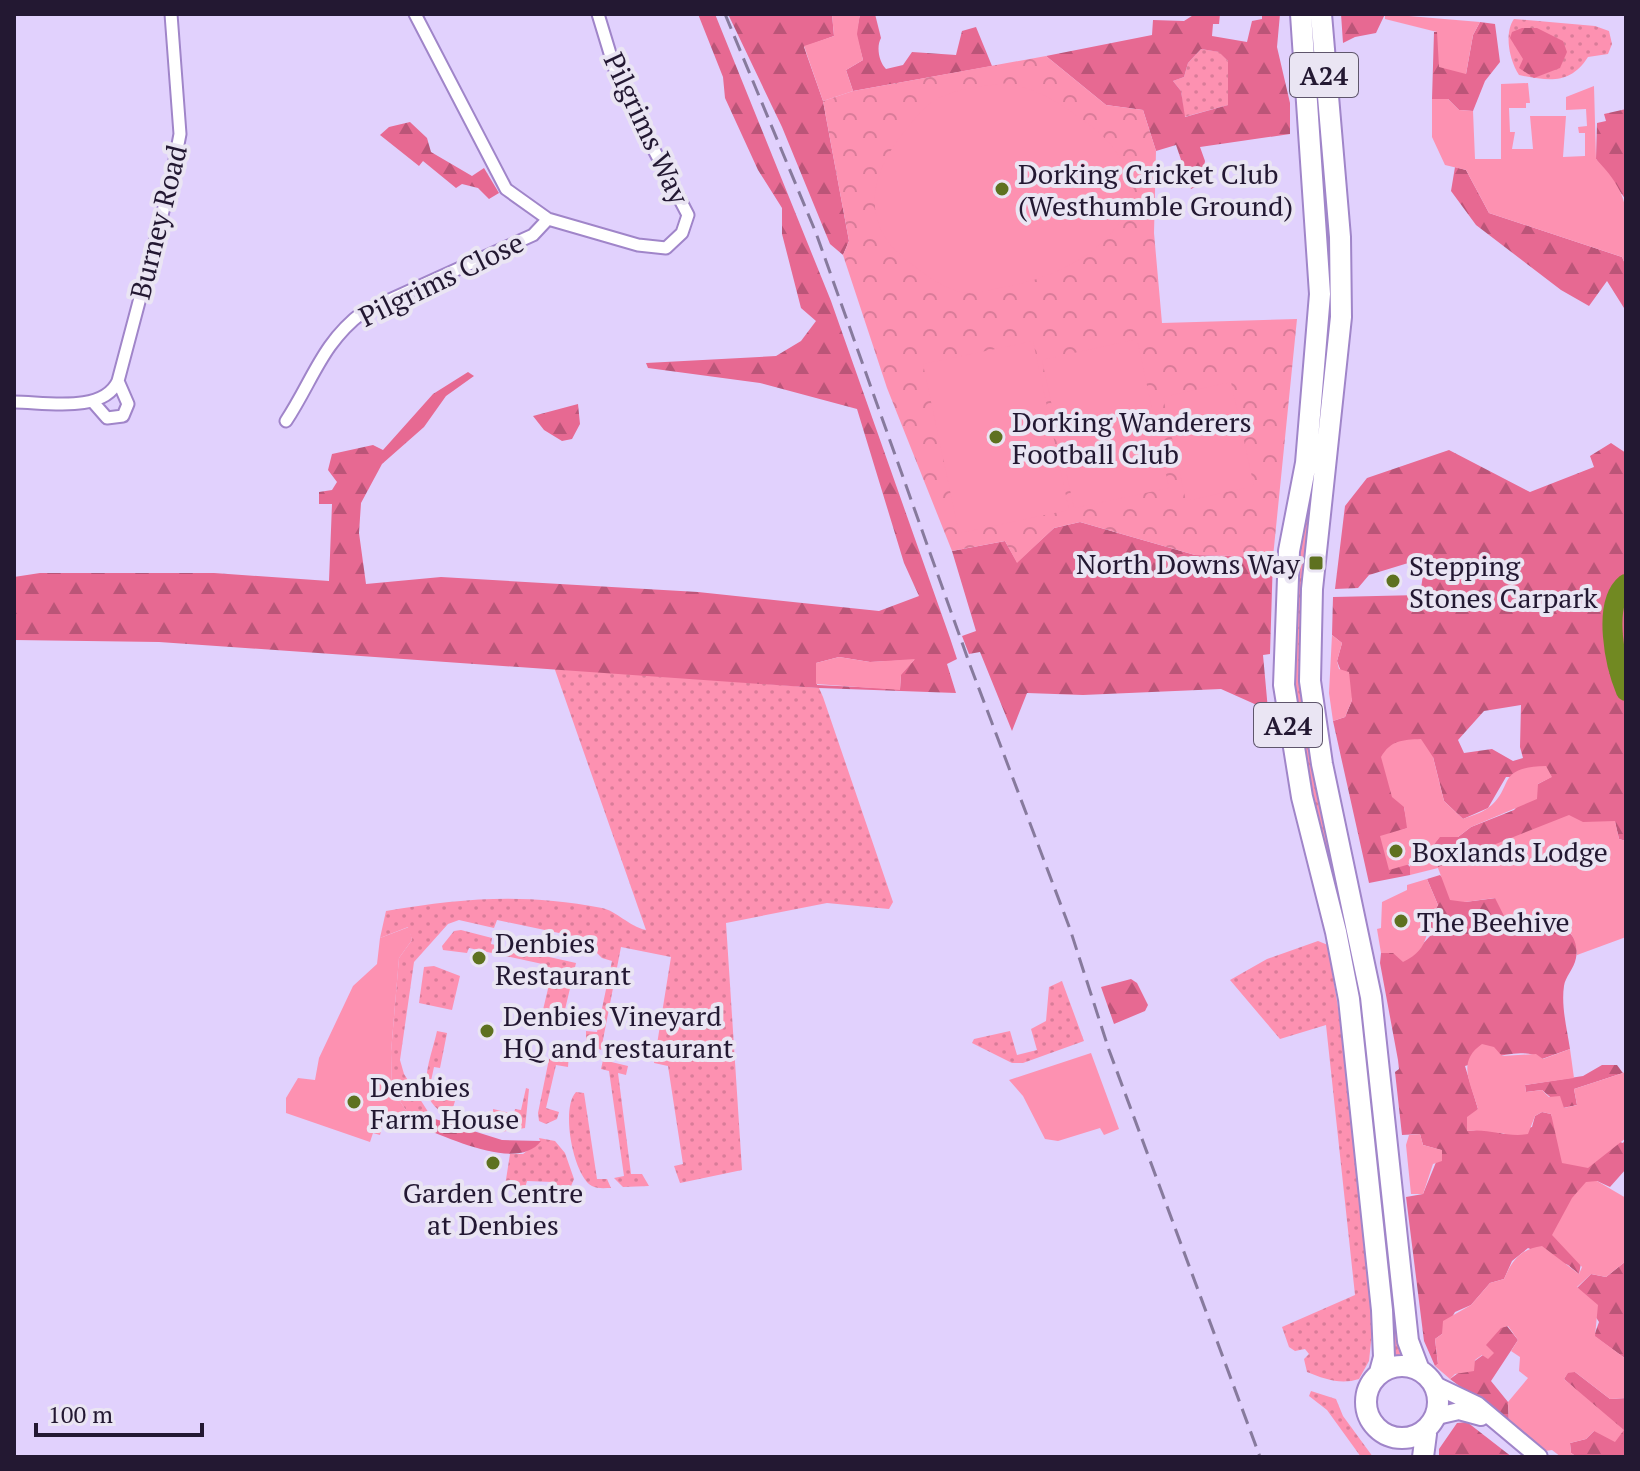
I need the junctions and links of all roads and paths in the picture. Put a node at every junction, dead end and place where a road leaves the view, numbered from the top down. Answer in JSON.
{"nodes":[{"id":1,"x":171,"y":14,"type":"edge"},
{"id":2,"x":415,"y":14,"type":"edge"},
{"id":3,"x":598,"y":14,"type":"edge"},
{"id":4,"x":1301,"y":14,"type":"edge"},
{"id":5,"x":1321,"y":14,"type":"edge"},
{"id":6,"x":548,"y":219,"type":"junction"},
{"id":7,"x":118,"y":381,"type":"junction"},
{"id":8,"x":14,"y":402,"type":"edge"},
{"id":9,"x":93,"y":402,"type":"junction"},
{"id":10,"x":286,"y":421,"type":"dead end"},
{"id":11,"x":1380,"y":1372,"type":"junction"},
{"id":12,"x":1426,"y":1377,"type":"junction"},
{"id":13,"x":1431,"y":1425,"type":"junction"},
{"id":14,"x":1507,"y":1431,"type":"junction"},
{"id":15,"x":1385,"y":1434,"type":"junction"},
{"id":16,"x":1393,"y":1457,"type":"edge"},
{"id":17,"x":1423,"y":1457,"type":"edge"},
{"id":18,"x":1539,"y":1457,"type":"edge"}],
"edges":[{"from":1,"to":7,"type":"street","name":"Burney Road"},
{"from":2,"to":6,"type":"street","name":"Pilgrims Way"},
{"from":3,"to":6,"type":"street","name":"Pilgrims Way"},
{"from":4,"to":11,"type":"highway","number":"A24"},
{"from":5,"to":12,"type":"highway","number":"A24"},
{"from":6,"to":10,"type":"street","name":"Pilgrims Close"},
{"from":7,"to":9,"type":"street"},
{"from":7,"to":9,"type":"street","name":"Burney Road"},
{"from":8,"to":9,"type":"street","name":"Burney Road"},
{"from":11,"to":12,"type":"highway"},
{"from":11,"to":15,"type":"highway"},
{"from":12,"to":13,"type":"highway"},
{"from":12,"to":14,"type":"main road"},
{"from":13,"to":14,"type":"main road"},
{"from":13,"to":15,"type":"highway"},
{"from":13,"to":17,"type":"highway"},
{"from":14,"to":18,"type":"main road"},
{"from":15,"to":16,"type":"highway"}]}
